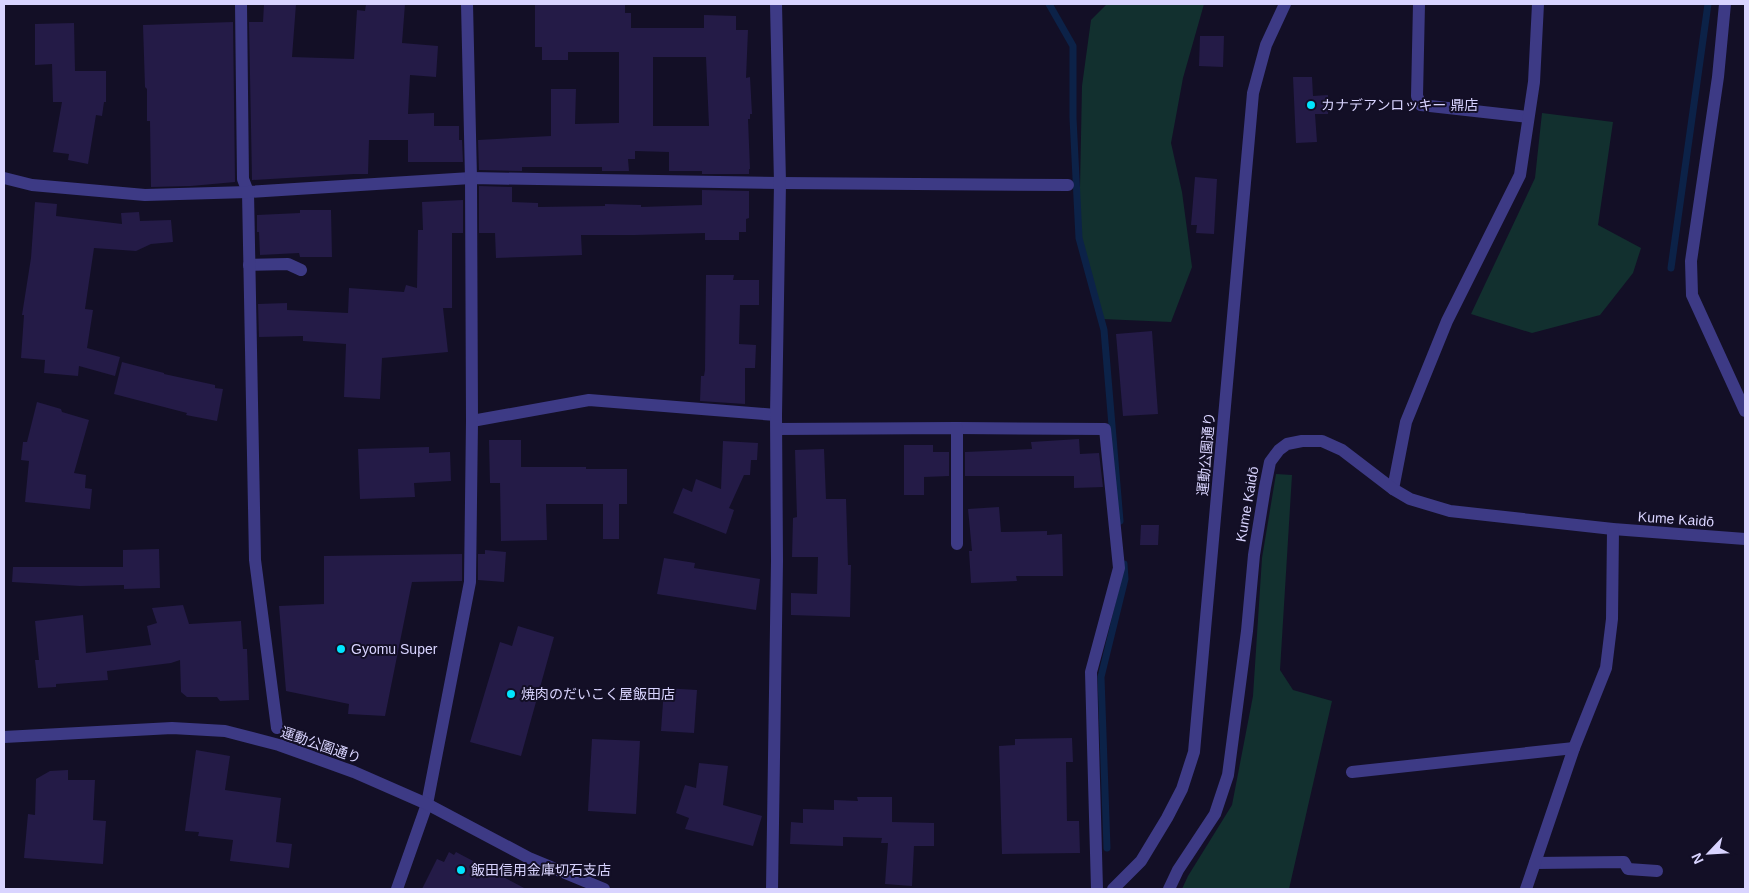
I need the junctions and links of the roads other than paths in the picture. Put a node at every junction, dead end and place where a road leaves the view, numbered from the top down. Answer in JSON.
{"nodes":[{"id":1,"x":241,"y":4,"type":"edge"},
{"id":2,"x":467,"y":4,"type":"edge"},
{"id":3,"x":776,"y":4,"type":"edge"},
{"id":4,"x":1285,"y":4,"type":"edge"},
{"id":5,"x":1419,"y":4,"type":"edge"},
{"id":6,"x":1538,"y":4,"type":"edge"},
{"id":7,"x":1725,"y":4,"type":"edge"},
{"id":8,"x":1528,"y":117,"type":"junction"},
{"id":9,"x":4,"y":178,"type":"edge"},
{"id":10,"x":471,"y":178,"type":"junction"},
{"id":11,"x":780,"y":183,"type":"junction"},
{"id":12,"x":1068,"y":185,"type":"dead end"},
{"id":13,"x":248,"y":192,"type":"junction"},
{"id":14,"x":249,"y":265,"type":"junction"},
{"id":15,"x":301,"y":270,"type":"dead end"},
{"id":16,"x":1745,"y":411,"type":"edge"},
{"id":17,"x":776,"y":415,"type":"junction"},
{"id":18,"x":472,"y":421,"type":"junction"},
{"id":19,"x":957,"y":428,"type":"junction"},
{"id":20,"x":777,"y":429,"type":"junction"},
{"id":21,"x":1393,"y":489,"type":"junction"},
{"id":22,"x":1613,"y":529,"type":"junction"},
{"id":23,"x":1745,"y":539,"type":"edge"},
{"id":24,"x":957,"y":544,"type":"dead end"},
{"id":25,"x":277,"y":728,"type":"dead end"},
{"id":26,"x":4,"y":737,"type":"edge"},
{"id":27,"x":1574,"y":748,"type":"junction"},
{"id":28,"x":1352,"y":772,"type":"dead end"},
{"id":29,"x":427,"y":804,"type":"junction"},
{"id":30,"x":1535,"y":863,"type":"junction"},
{"id":31,"x":1657,"y":870,"type":"dead end"},
{"id":32,"x":397,"y":889,"type":"edge"},
{"id":33,"x":604,"y":889,"type":"edge"},
{"id":34,"x":772,"y":889,"type":"edge"},
{"id":35,"x":1096,"y":889,"type":"edge"},
{"id":36,"x":1113,"y":889,"type":"edge"},
{"id":37,"x":1169,"y":889,"type":"edge"},
{"id":38,"x":1526,"y":889,"type":"edge"}],
"edges":[{"from":1,"to":13,"type":"street"},
{"from":2,"to":10,"type":"street"},
{"from":3,"to":11,"type":"street"},
{"from":4,"to":36,"type":"street","name":"運動公園通り"},
{"from":5,"to":8,"type":"street"},
{"from":6,"to":8,"type":"street"},
{"from":7,"to":16,"type":"street"},
{"from":8,"to":21,"type":"street"},
{"from":9,"to":13,"type":"street"},
{"from":10,"to":11,"type":"street"},
{"from":10,"to":13,"type":"street"},
{"from":10,"to":18,"type":"street"},
{"from":11,"to":12,"type":"street"},
{"from":11,"to":17,"type":"street"},
{"from":13,"to":14,"type":"street"},
{"from":14,"to":15,"type":"street"},
{"from":14,"to":25,"type":"street"},
{"from":17,"to":18,"type":"street"},
{"from":17,"to":20,"type":"street"},
{"from":18,"to":29,"type":"street"},
{"from":19,"to":20,"type":"street"},
{"from":19,"to":24,"type":"street"},
{"from":19,"to":35,"type":"street"},
{"from":20,"to":34,"type":"street"},
{"from":21,"to":22,"type":"street","name":"Kume Kaidō"},
{"from":21,"to":37,"type":"street","name":"Kume Kaidō"},
{"from":22,"to":23,"type":"street","name":"Kume Kaidō"},
{"from":22,"to":27,"type":"street"},
{"from":26,"to":29,"type":"street","name":"運動公園通り"},
{"from":27,"to":28,"type":"street"},
{"from":27,"to":30,"type":"street"},
{"from":29,"to":32,"type":"street"},
{"from":29,"to":33,"type":"street","name":"運動公園通り"},
{"from":30,"to":31,"type":"street"},
{"from":30,"to":38,"type":"street"}]}
